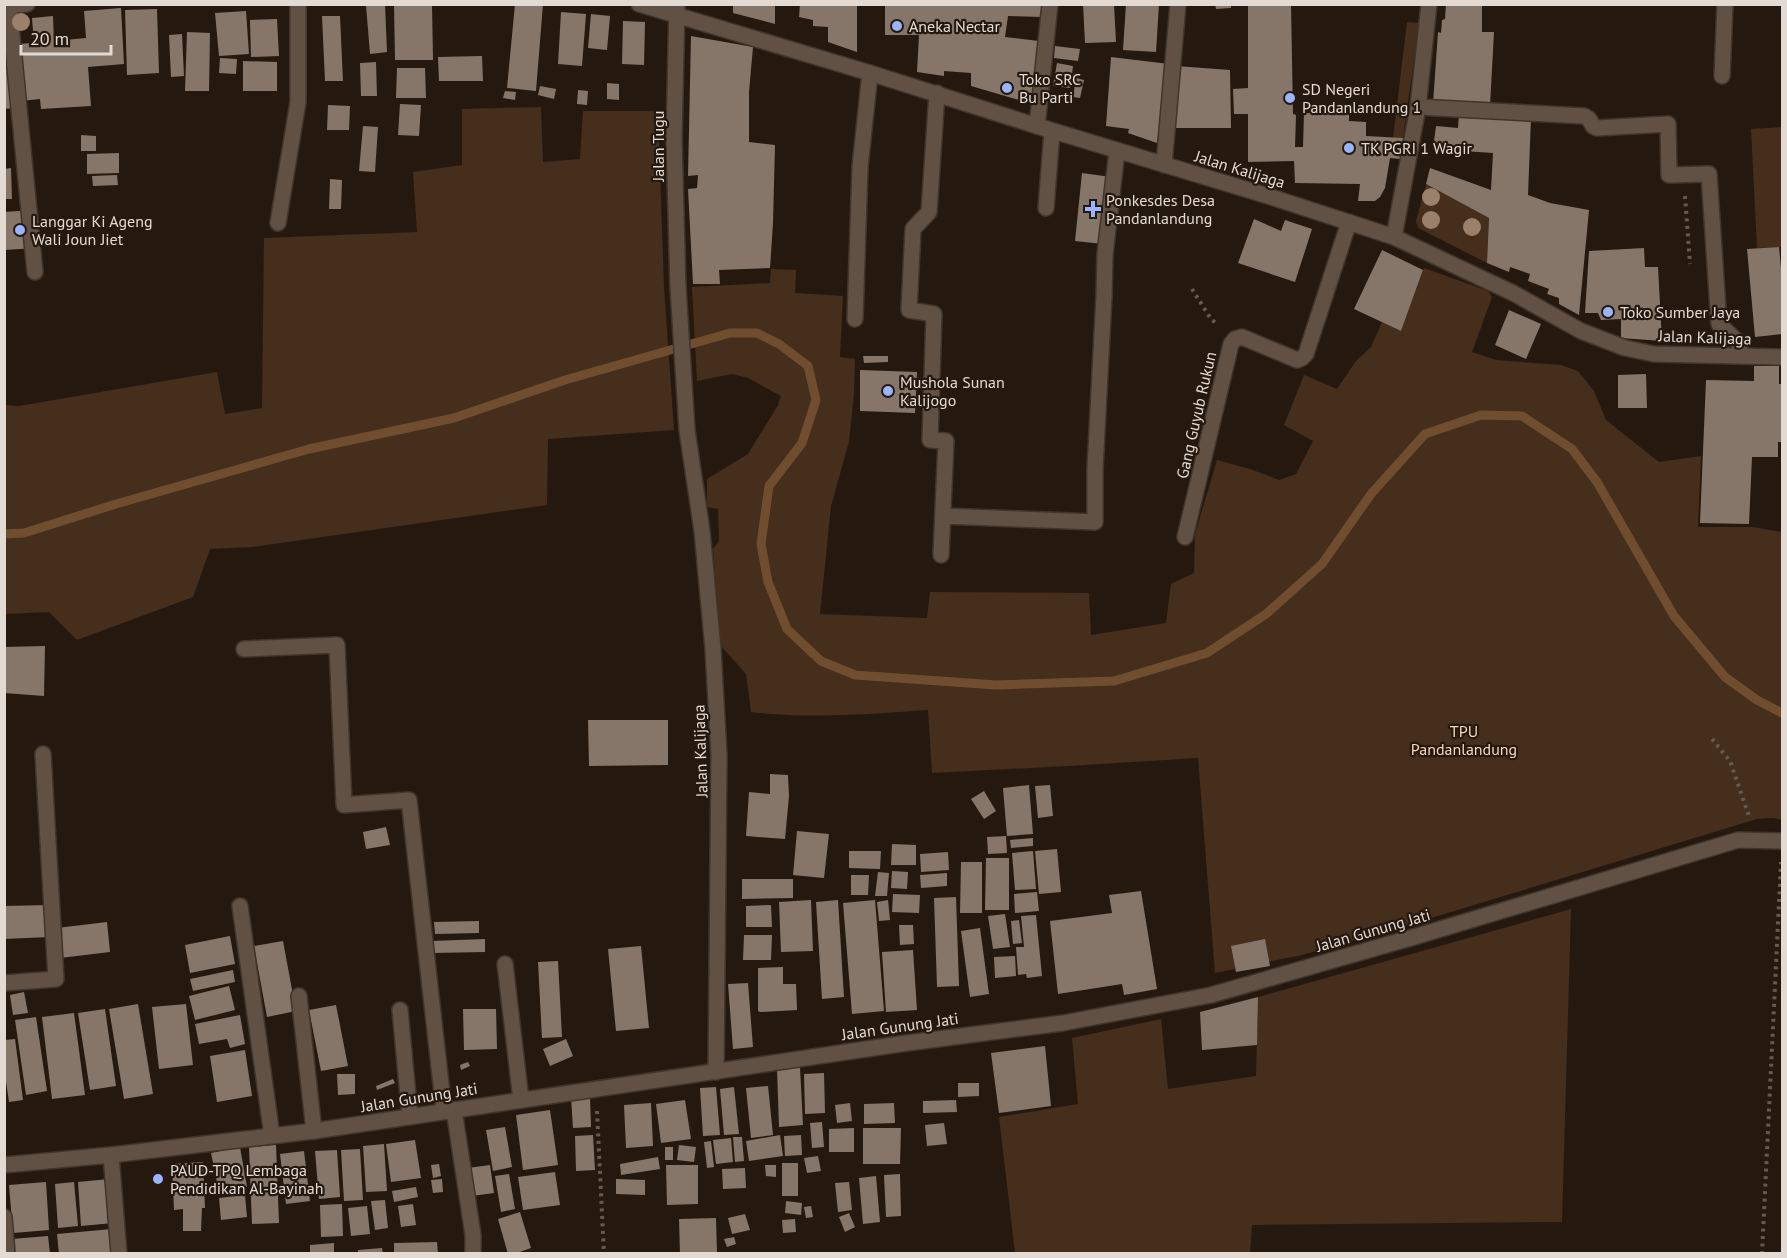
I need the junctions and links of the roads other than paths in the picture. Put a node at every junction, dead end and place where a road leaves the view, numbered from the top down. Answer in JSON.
{"nodes":[{"id":1,"x":27,"y":4,"type":"edge"},
{"id":2,"x":298,"y":4,"type":"edge"},
{"id":3,"x":639,"y":4,"type":"edge"},
{"id":4,"x":1050,"y":4,"type":"edge"},
{"id":5,"x":1178,"y":4,"type":"edge"},
{"id":6,"x":1429,"y":4,"type":"edge"},
{"id":7,"x":1725,"y":4,"type":"edge"},
{"id":8,"x":7,"y":6,"type":"edge"},
{"id":9,"x":677,"y":11,"type":"edge"},
{"id":10,"x":870,"y":73,"type":"junction"},
{"id":11,"x":1722,"y":76,"type":"dead end"},
{"id":12,"x":937,"y":93,"type":"junction"},
{"id":13,"x":1418,"y":107,"type":"junction"},
{"id":14,"x":1045,"y":129,"type":"junction"},
{"id":15,"x":1117,"y":151,"type":"junction"},
{"id":16,"x":1164,"y":165,"type":"junction"},
{"id":17,"x":1046,"y":208,"type":"dead end"},
{"id":18,"x":1349,"y":222,"type":"junction"},
{"id":19,"x":278,"y":223,"type":"dead end"},
{"id":20,"x":1394,"y":237,"type":"junction"},
{"id":21,"x":36,"y":272,"type":"dead end"},
{"id":22,"x":855,"y":319,"type":"dead end"},
{"id":23,"x":1741,"y":356,"type":"junction"},
{"id":24,"x":1782,"y":357,"type":"edge"},
{"id":25,"x":687,"y":430,"type":"joint"},
{"id":26,"x":943,"y":516,"type":"junction"},
{"id":27,"x":1185,"y":537,"type":"dead end"},
{"id":28,"x":941,"y":555,"type":"dead end"},
{"id":29,"x":244,"y":650,"type":"dead end"},
{"id":30,"x":44,"y":754,"type":"dead end"},
{"id":31,"x":1782,"y":841,"type":"edge"},
{"id":32,"x":240,"y":906,"type":"dead end"},
{"id":33,"x":505,"y":964,"type":"dead end"},
{"id":34,"x":4,"y":983,"type":"edge"},
{"id":35,"x":298,"y":996,"type":"dead end"},
{"id":36,"x":400,"y":1010,"type":"dead end"},
{"id":37,"x":716,"y":1072,"type":"junction"},
{"id":38,"x":521,"y":1100,"type":"junction"},
{"id":39,"x":449,"y":1111,"type":"junction"},
{"id":40,"x":410,"y":1117,"type":"junction"},
{"id":41,"x":315,"y":1131,"type":"junction"},
{"id":42,"x":272,"y":1136,"type":"junction"},
{"id":43,"x":111,"y":1155,"type":"junction"},
{"id":44,"x":4,"y":1165,"type":"edge"},
{"id":45,"x":4,"y":1217,"type":"edge"},
{"id":46,"x":8,"y":1254,"type":"edge"},
{"id":47,"x":119,"y":1254,"type":"edge"},
{"id":48,"x":473,"y":1254,"type":"edge"}],
"edges":[{"from":1,"to":8,"type":"street"},
{"from":2,"to":19,"type":"street"},
{"from":3,"to":9,"type":"street","name":"Jalan Kalijaga"},
{"from":4,"to":14,"type":"street"},
{"from":5,"to":16,"type":"street"},
{"from":6,"to":13,"type":"street"},
{"from":7,"to":11,"type":"street"},
{"from":8,"to":21,"type":"street"},
{"from":9,"to":10,"type":"street","name":"Jalan Kalijaga"},
{"from":9,"to":25,"type":"street","name":"Jalan Tugu"},
{"from":10,"to":12,"type":"street","name":"Jalan Kalijaga"},
{"from":10,"to":22,"type":"street"},
{"from":12,"to":14,"type":"street","name":"Jalan Kalijaga"},
{"from":12,"to":26,"type":"street"},
{"from":13,"to":20,"type":"street"},
{"from":13,"to":23,"type":"street"},
{"from":14,"to":15,"type":"street","name":"Jalan Kalijaga"},
{"from":14,"to":17,"type":"street"},
{"from":15,"to":16,"type":"street","name":"Jalan Kalijaga"},
{"from":15,"to":26,"type":"street"},
{"from":16,"to":18,"type":"street","name":"Jalan Kalijaga"},
{"from":18,"to":20,"type":"street","name":"Jalan Kalijaga"},
{"from":18,"to":27,"type":"street","name":"Gang Guyub Rukun"},
{"from":20,"to":23,"type":"street","name":"Jalan Kalijaga"},
{"from":23,"to":24,"type":"street","name":"Jalan Kalijaga"},
{"from":25,"to":37,"type":"street","name":"Jalan Kalijaga"},
{"from":26,"to":28,"type":"street"},
{"from":29,"to":39,"type":"street"},
{"from":30,"to":34,"type":"street"},
{"from":31,"to":37,"type":"street","name":"Jalan Gunung Jati"},
{"from":32,"to":42,"type":"street"},
{"from":33,"to":38,"type":"street"},
{"from":35,"to":41,"type":"street"},
{"from":36,"to":40,"type":"street"},
{"from":37,"to":38,"type":"street","name":"Jalan Gunung Jati"},
{"from":38,"to":39,"type":"street","name":"Jalan Gunung Jati"},
{"from":39,"to":40,"type":"street","name":"Jalan Gunung Jati"},
{"from":39,"to":48,"type":"street"},
{"from":40,"to":41,"type":"street","name":"Jalan Gunung Jati"},
{"from":41,"to":42,"type":"street","name":"Jalan Gunung Jati"},
{"from":42,"to":43,"type":"street","name":"Jalan Gunung Jati"},
{"from":43,"to":44,"type":"street","name":"Jalan Gunung Jati"},
{"from":43,"to":47,"type":"street"},
{"from":45,"to":46,"type":"street"}]}
